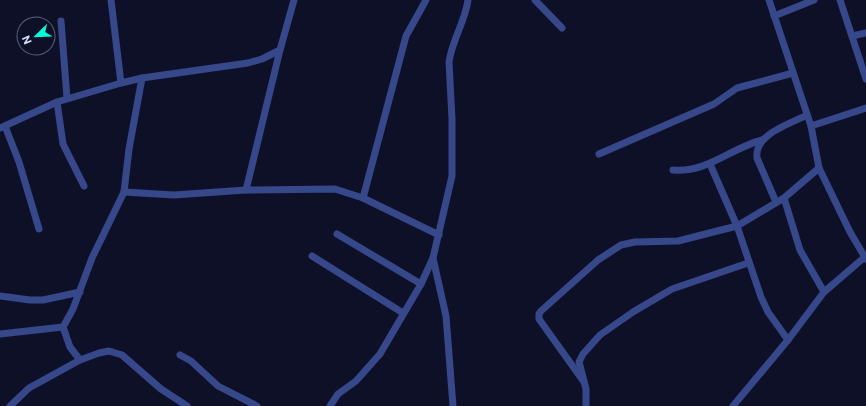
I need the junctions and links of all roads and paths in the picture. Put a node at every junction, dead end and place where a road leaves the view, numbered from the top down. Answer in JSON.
{"nodes":[{"id":1,"x":110,"y":0,"type":"edge"},
{"id":2,"x":294,"y":0,"type":"edge"},
{"id":3,"x":426,"y":0,"type":"edge"},
{"id":4,"x":468,"y":0,"type":"edge"},
{"id":5,"x":535,"y":0,"type":"edge"},
{"id":6,"x":769,"y":0,"type":"edge"},
{"id":7,"x":814,"y":0,"type":"edge"},
{"id":8,"x":840,"y":0,"type":"edge"},
{"id":9,"x":774,"y":16,"type":"junction"},
{"id":10,"x":62,"y":21,"type":"dead end"},
{"id":11,"x":562,"y":28,"type":"dead end"},
{"id":12,"x":866,"y":33,"type":"edge"},
{"id":13,"x":852,"y":36,"type":"junction"},
{"id":14,"x":280,"y":50,"type":"junction"},
{"id":15,"x":793,"y":73,"type":"junction"},
{"id":16,"x":142,"y":78,"type":"junction"},
{"id":17,"x":866,"y":79,"type":"edge"},
{"id":18,"x":122,"y":83,"type":"junction"},
{"id":19,"x":67,"y":98,"type":"junction"},
{"id":20,"x":57,"y":102,"type":"junction"},
{"id":21,"x":866,"y":108,"type":"edge"},
{"id":22,"x":807,"y":115,"type":"junction"},
{"id":23,"x":811,"y":126,"type":"junction"},
{"id":24,"x":2,"y":127,"type":"edge"},
{"id":25,"x":762,"y":140,"type":"junction"},
{"id":26,"x":599,"y":154,"type":"dead end"},
{"id":27,"x":710,"y":164,"type":"junction"},
{"id":28,"x":819,"y":168,"type":"junction"},
{"id":29,"x":673,"y":170,"type":"dead end"},
{"id":30,"x":84,"y":186,"type":"dead end"},
{"id":31,"x":246,"y":190,"type":"junction"},
{"id":32,"x":124,"y":192,"type":"junction"},
{"id":33,"x":363,"y":198,"type":"junction"},
{"id":34,"x":784,"y":198,"type":"junction"},
{"id":35,"x":776,"y":202,"type":"junction"},
{"id":36,"x":737,"y":226,"type":"junction"},
{"id":37,"x":39,"y":229,"type":"dead end"},
{"id":38,"x":337,"y":234,"type":"dead end"},
{"id":39,"x":439,"y":235,"type":"junction"},
{"id":40,"x":312,"y":256,"type":"dead end"},
{"id":41,"x":866,"y":257,"type":"edge"},
{"id":42,"x":433,"y":258,"type":"junction"},
{"id":43,"x":748,"y":263,"type":"junction"},
{"id":44,"x":421,"y":284,"type":"junction"},
{"id":45,"x":80,"y":292,"type":"junction"},
{"id":46,"x":824,"y":292,"type":"junction"},
{"id":47,"x":0,"y":296,"type":"edge"},
{"id":48,"x":403,"y":313,"type":"junction"},
{"id":49,"x":63,"y":327,"type":"junction"},
{"id":50,"x":0,"y":334,"type":"edge"},
{"id":51,"x":788,"y":340,"type":"junction"},
{"id":52,"x":180,"y":355,"type":"dead end"},
{"id":53,"x":80,"y":360,"type":"junction"},
{"id":54,"x":584,"y":382,"type":"junction"},
{"id":55,"x":10,"y":406,"type":"edge"},
{"id":56,"x":187,"y":406,"type":"edge"},
{"id":57,"x":257,"y":406,"type":"edge"},
{"id":58,"x":330,"y":406,"type":"edge"},
{"id":59,"x":453,"y":406,"type":"edge"},
{"id":60,"x":586,"y":406,"type":"edge"},
{"id":61,"x":733,"y":406,"type":"edge"}],
"edges":[{"from":1,"to":18,"type":"street"},
{"from":2,"to":14,"type":"street"},
{"from":3,"to":33,"type":"street"},
{"from":4,"to":39,"type":"street"},
{"from":5,"to":11,"type":"street"},
{"from":6,"to":9,"type":"street"},
{"from":7,"to":9,"type":"street"},
{"from":8,"to":13,"type":"street"},
{"from":9,"to":15,"type":"street"},
{"from":10,"to":19,"type":"street"},
{"from":12,"to":13,"type":"street"},
{"from":13,"to":17,"type":"street"},
{"from":14,"to":16,"type":"street"},
{"from":14,"to":31,"type":"street"},
{"from":15,"to":22,"type":"street"},
{"from":15,"to":26,"type":"street"},
{"from":16,"to":18,"type":"street"},
{"from":16,"to":32,"type":"street"},
{"from":18,"to":19,"type":"street"},
{"from":19,"to":20,"type":"street"},
{"from":20,"to":24,"type":"street"},
{"from":20,"to":30,"type":"street"},
{"from":21,"to":23,"type":"street"},
{"from":22,"to":23,"type":"street"},
{"from":22,"to":25,"type":"street"},
{"from":23,"to":28,"type":"street"},
{"from":24,"to":37,"type":"street"},
{"from":25,"to":27,"type":"street"},
{"from":25,"to":35,"type":"street"},
{"from":27,"to":29,"type":"street"},
{"from":27,"to":36,"type":"street"},
{"from":28,"to":34,"type":"street"},
{"from":28,"to":41,"type":"street"},
{"from":31,"to":32,"type":"street"},
{"from":31,"to":33,"type":"street"},
{"from":32,"to":45,"type":"street"},
{"from":33,"to":39,"type":"street"},
{"from":34,"to":35,"type":"street"},
{"from":34,"to":46,"type":"street"},
{"from":35,"to":36,"type":"street"},
{"from":36,"to":43,"type":"street"},
{"from":36,"to":54,"type":"street"},
{"from":38,"to":44,"type":"street"},
{"from":39,"to":42,"type":"street"},
{"from":40,"to":48,"type":"street"},
{"from":41,"to":46,"type":"street"},
{"from":42,"to":44,"type":"street"},
{"from":42,"to":59,"type":"street"},
{"from":43,"to":51,"type":"street"},
{"from":43,"to":54,"type":"street"},
{"from":44,"to":48,"type":"street"},
{"from":45,"to":47,"type":"street"},
{"from":45,"to":49,"type":"street"},
{"from":46,"to":51,"type":"street"},
{"from":48,"to":58,"type":"street"},
{"from":49,"to":50,"type":"street"},
{"from":49,"to":53,"type":"street"},
{"from":51,"to":61,"type":"street"},
{"from":52,"to":57,"type":"street"},
{"from":53,"to":55,"type":"street"},
{"from":53,"to":56,"type":"street"},
{"from":54,"to":60,"type":"street"}]}
